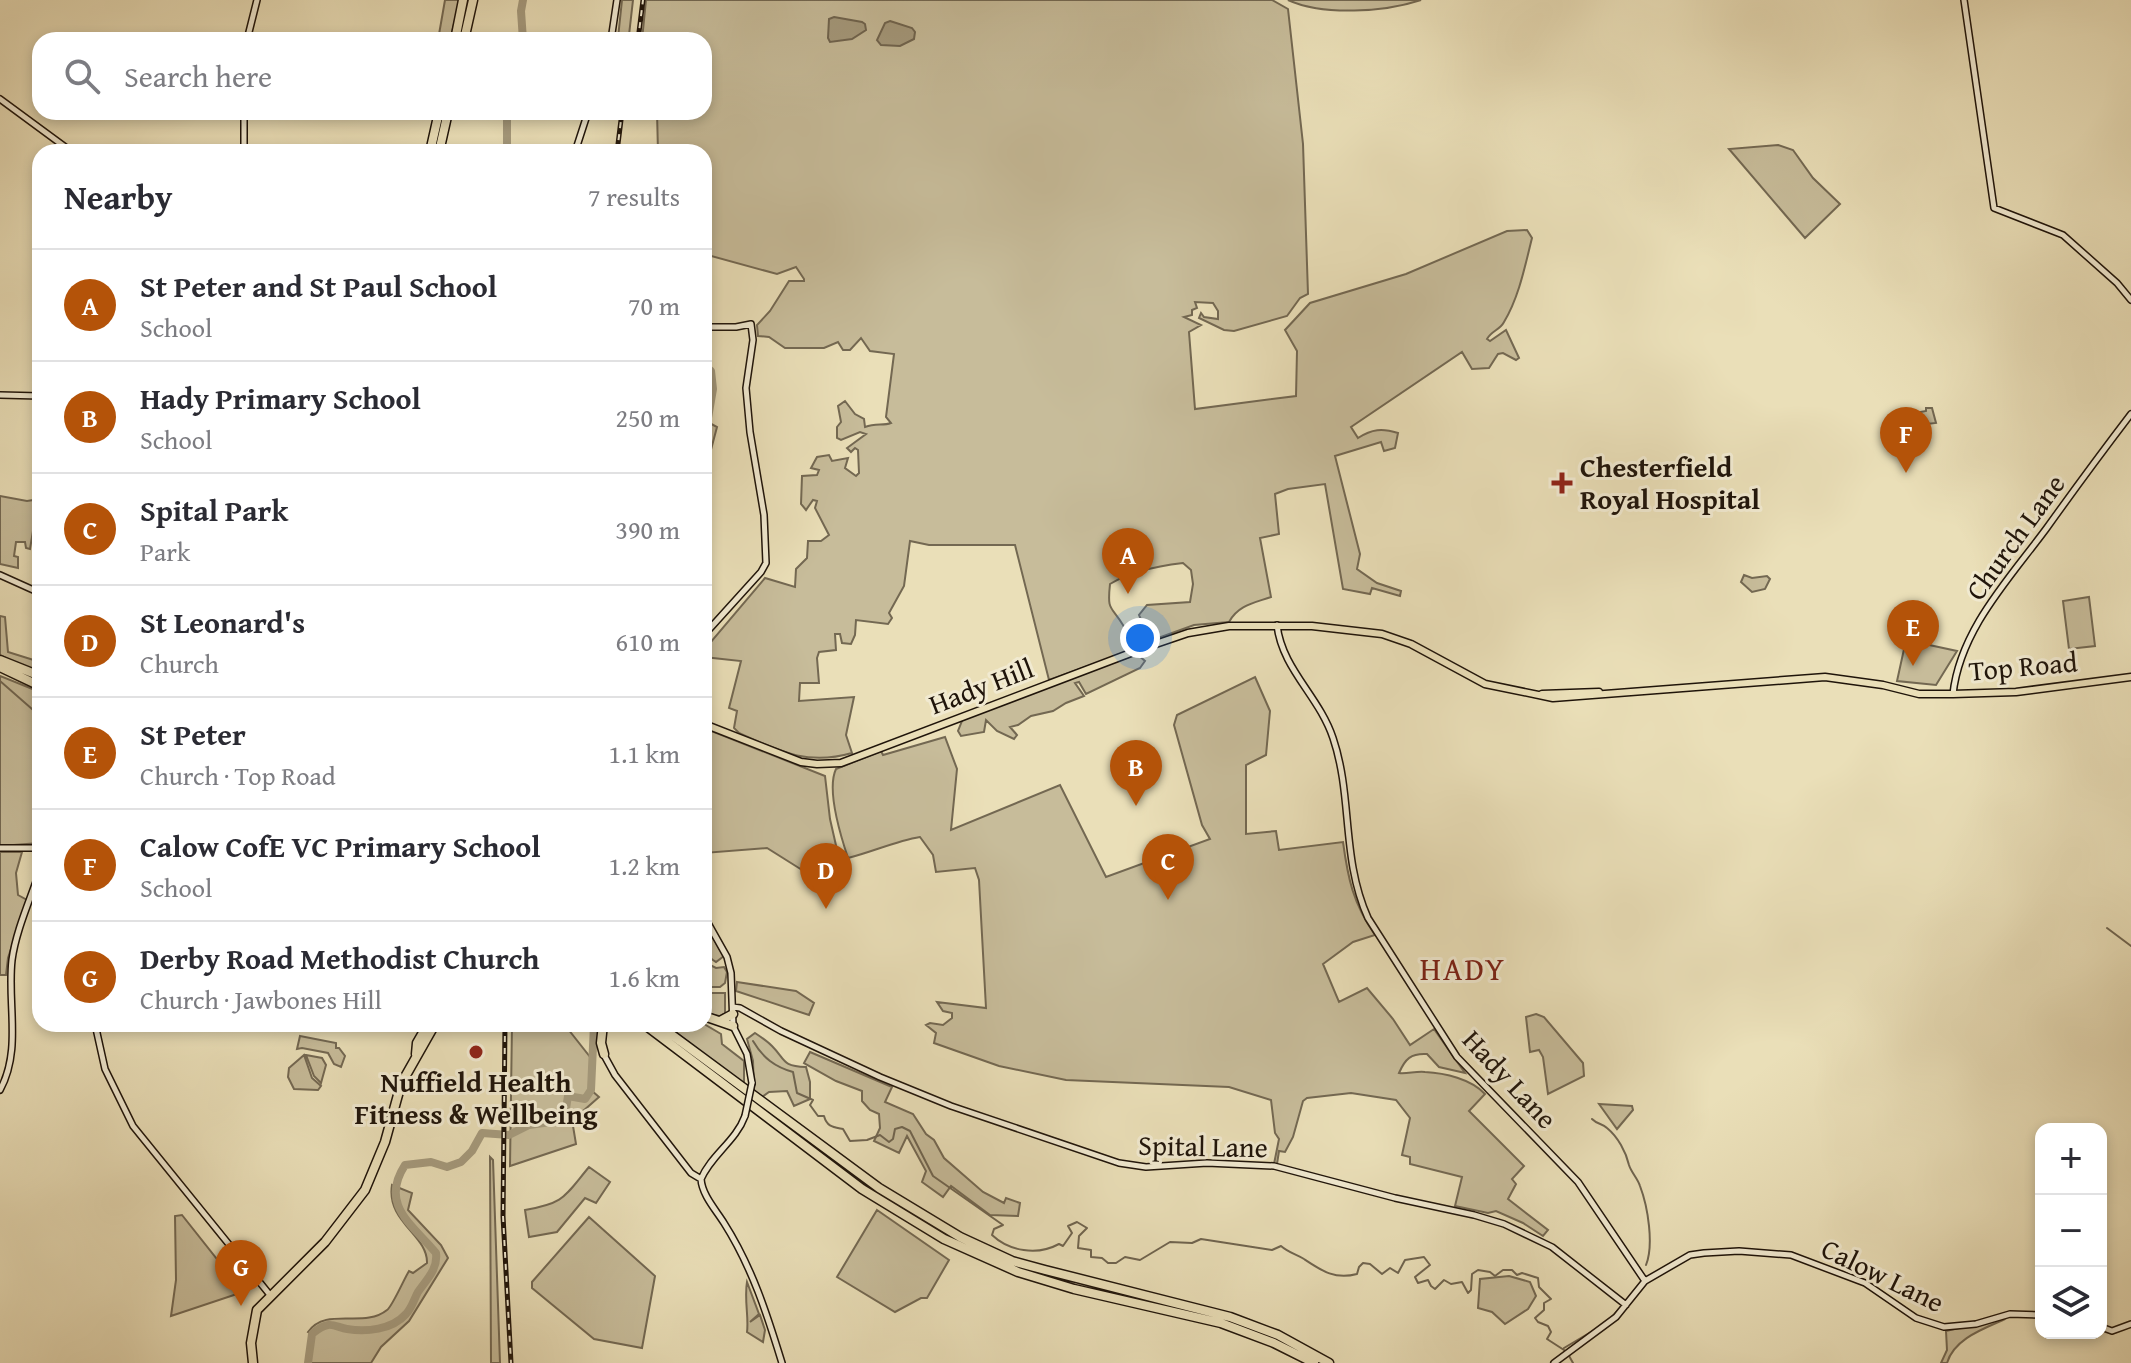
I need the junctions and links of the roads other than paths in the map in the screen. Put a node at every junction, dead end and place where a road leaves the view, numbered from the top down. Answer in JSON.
{"nodes":[{"id":1,"x":257,"y":0,"type":"edge"},
{"id":2,"x":463,"y":0,"type":"edge"},
{"id":3,"x":473,"y":0,"type":"edge"},
{"id":4,"x":617,"y":0,"type":"edge"},
{"id":5,"x":1964,"y":0,"type":"edge"},
{"id":6,"x":249,"y":32,"type":"edge"},
{"id":7,"x":457,"y":32,"type":"edge"},
{"id":8,"x":466,"y":32,"type":"edge"},
{"id":9,"x":612,"y":32,"type":"edge"},
{"id":10,"x":0,"y":99,"type":"edge"},
{"id":11,"x":244,"y":120,"type":"edge"},
{"id":12,"x":437,"y":120,"type":"edge"},
{"id":13,"x":446,"y":120,"type":"edge"},
{"id":14,"x":585,"y":120,"type":"edge"},
{"id":15,"x":61,"y":144,"type":"edge"},
{"id":16,"x":244,"y":144,"type":"edge"},
{"id":17,"x":432,"y":144,"type":"edge"},
{"id":18,"x":441,"y":144,"type":"edge"},
{"id":19,"x":578,"y":144,"type":"edge"},
{"id":20,"x":2131,"y":300,"type":"edge"},
{"id":21,"x":712,"y":327,"type":"edge"},
{"id":22,"x":0,"y":395,"type":"edge"},
{"id":23,"x":32,"y":396,"type":"edge"},
{"id":24,"x":2131,"y":414,"type":"edge"},
{"id":25,"x":0,"y":575,"type":"edge"},
{"id":26,"x":32,"y":589,"type":"edge"},
{"id":27,"x":1281,"y":625,"type":"junction"},
{"id":28,"x":712,"y":626,"type":"edge"},
{"id":29,"x":0,"y":660,"type":"edge"},
{"id":30,"x":0,"y":667,"type":"edge"},
{"id":31,"x":32,"y":675,"type":"edge"},
{"id":32,"x":2131,"y":677,"type":"edge"},
{"id":33,"x":32,"y":682,"type":"edge"},
{"id":34,"x":1609,"y":693,"type":"joint"},
{"id":35,"x":1953,"y":694,"type":"junction"},
{"id":36,"x":712,"y":727,"type":"edge"},
{"id":37,"x":0,"y":848,"type":"edge"},
{"id":38,"x":32,"y":848,"type":"edge"},
{"id":39,"x":32,"y":895,"type":"edge"},
{"id":40,"x":712,"y":930,"type":"edge"},
{"id":41,"x":733,"y":1010,"type":"junction"},
{"id":42,"x":712,"y":1019,"type":"edge"},
{"id":43,"x":719,"y":1021,"type":"junction"},
{"id":44,"x":733,"y":1026,"type":"junction"},
{"id":45,"x":97,"y":1032,"type":"edge"},
{"id":46,"x":423,"y":1032,"type":"edge"},
{"id":47,"x":431,"y":1032,"type":"edge"},
{"id":48,"x":602,"y":1032,"type":"edge"},
{"id":49,"x":655,"y":1032,"type":"edge"},
{"id":50,"x":668,"y":1032,"type":"edge"},
{"id":51,"x":604,"y":1054,"type":"joint"},
{"id":52,"x":416,"y":1055,"type":"junction"},
{"id":53,"x":0,"y":1090,"type":"edge"},
{"id":54,"x":701,"y":1179,"type":"junction"},
{"id":55,"x":1645,"y":1281,"type":"junction"},
{"id":56,"x":270,"y":1295,"type":"junction"},
{"id":57,"x":1626,"y":1305,"type":"junction"},
{"id":58,"x":2035,"y":1315,"type":"edge"},
{"id":59,"x":2131,"y":1324,"type":"edge"},
{"id":60,"x":2107,"y":1329,"type":"edge"},
{"id":61,"x":253,"y":1363,"type":"edge"},
{"id":62,"x":782,"y":1363,"type":"edge"},
{"id":63,"x":1314,"y":1363,"type":"edge"},
{"id":64,"x":1329,"y":1363,"type":"edge"},
{"id":65,"x":1554,"y":1363,"type":"edge"}],
"edges":[{"from":1,"to":6,"type":"street"},
{"from":2,"to":7,"type":"highway"},
{"from":3,"to":8,"type":"highway"},
{"from":4,"to":9,"type":"street"},
{"from":5,"to":20,"type":"street"},
{"from":10,"to":15,"type":"street"},
{"from":11,"to":16,"type":"street"},
{"from":12,"to":17,"type":"highway"},
{"from":13,"to":18,"type":"highway"},
{"from":14,"to":19,"type":"street"},
{"from":21,"to":28,"type":"street"},
{"from":22,"to":23,"type":"street"},
{"from":24,"to":35,"type":"street","name":"Church Lane"},
{"from":25,"to":26,"type":"street"},
{"from":27,"to":34,"type":"main road","name":"Hady Hill"},
{"from":27,"to":36,"type":"main road","name":"Hady Hill"},
{"from":27,"to":55,"type":"street","name":"Hady Lane"},
{"from":29,"to":31,"type":"highway"},
{"from":30,"to":33,"type":"highway"},
{"from":32,"to":35,"type":"main road","name":"Top Road"},
{"from":34,"to":35,"type":"main road","name":"Top Road"},
{"from":37,"to":38,"type":"street"},
{"from":39,"to":53,"type":"street"},
{"from":40,"to":41,"type":"street"},
{"from":41,"to":43,"type":"highway"},
{"from":41,"to":44,"type":"street"},
{"from":41,"to":57,"type":"street","name":"Spital Lane"},
{"from":42,"to":43,"type":"highway"},
{"from":43,"to":44,"type":"highway"},
{"from":44,"to":54,"type":"street","bridge":true},
{"from":45,"to":56,"type":"street"},
{"from":46,"to":52,"type":"highway"},
{"from":47,"to":52,"type":"highway"},
{"from":48,"to":51,"type":"highway"},
{"from":49,"to":63,"type":"highway"},
{"from":50,"to":64,"type":"highway"},
{"from":51,"to":54,"type":"street"},
{"from":52,"to":56,"type":"highway"},
{"from":54,"to":62,"type":"street"},
{"from":55,"to":57,"type":"street","name":"Calow Lane"},
{"from":55,"to":58,"type":"street","name":"Calow Lane"},
{"from":56,"to":61,"type":"highway"},
{"from":57,"to":65,"type":"street","name":"Calow Lane"},
{"from":59,"to":60,"type":"street"}]}
